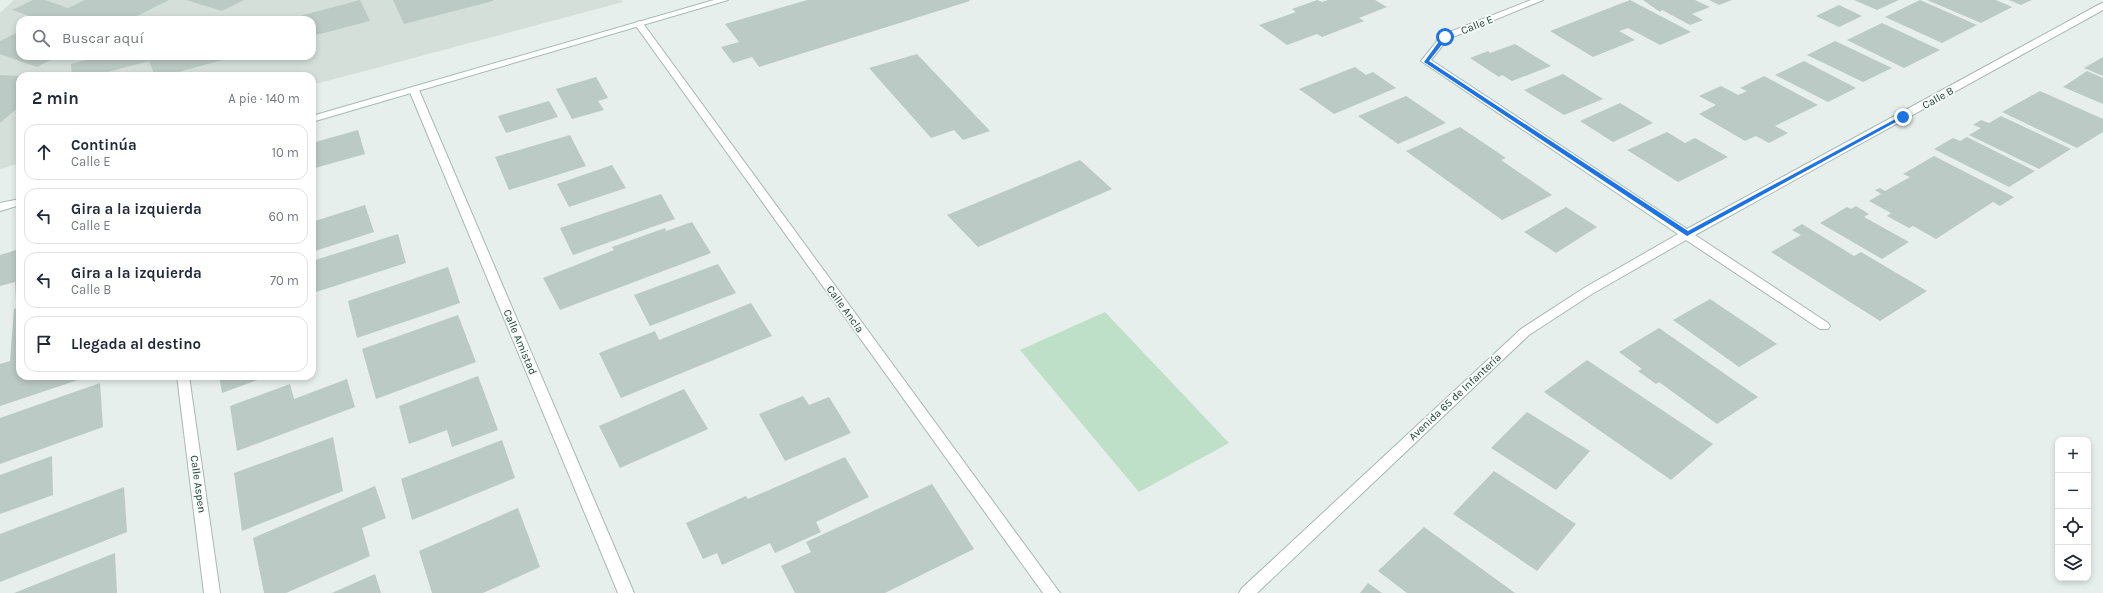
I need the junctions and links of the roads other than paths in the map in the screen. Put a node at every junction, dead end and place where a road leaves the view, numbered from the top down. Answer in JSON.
{"nodes":[{"id":1,"x":724,"y":0,"type":"edge"},
{"id":2,"x":1539,"y":0,"type":"edge"},
{"id":3,"x":2103,"y":6,"type":"edge"},
{"id":4,"x":639,"y":24,"type":"junction"},
{"id":5,"x":414,"y":90,"type":"junction"},
{"id":6,"x":316,"y":118,"type":"edge"},
{"id":7,"x":16,"y":203,"type":"edge"},
{"id":8,"x":0,"y":207,"type":"edge"},
{"id":9,"x":1687,"y":234,"type":"junction"},
{"id":10,"x":1824,"y":326,"type":"dead end"},
{"id":11,"x":185,"y":380,"type":"edge"},
{"id":12,"x":212,"y":593,"type":"edge"},
{"id":13,"x":626,"y":593,"type":"edge"},
{"id":14,"x":1052,"y":593,"type":"edge"},
{"id":15,"x":1247,"y":593,"type":"edge"}],
"edges":[{"from":1,"to":4,"type":"street"},
{"from":2,"to":9,"type":"street","name":"Calle E"},
{"from":3,"to":9,"type":"street","name":"Calle B"},
{"from":4,"to":5,"type":"street"},
{"from":4,"to":14,"type":"street","name":"Calle Ancla"},
{"from":5,"to":6,"type":"street"},
{"from":5,"to":13,"type":"street","name":"Calle Amistad"},
{"from":7,"to":8,"type":"street"},
{"from":9,"to":10,"type":"street"},
{"from":9,"to":15,"type":"street","name":"Avenida 65 de Infantería"},
{"from":11,"to":12,"type":"street","name":"Calle Aspen"}]}
